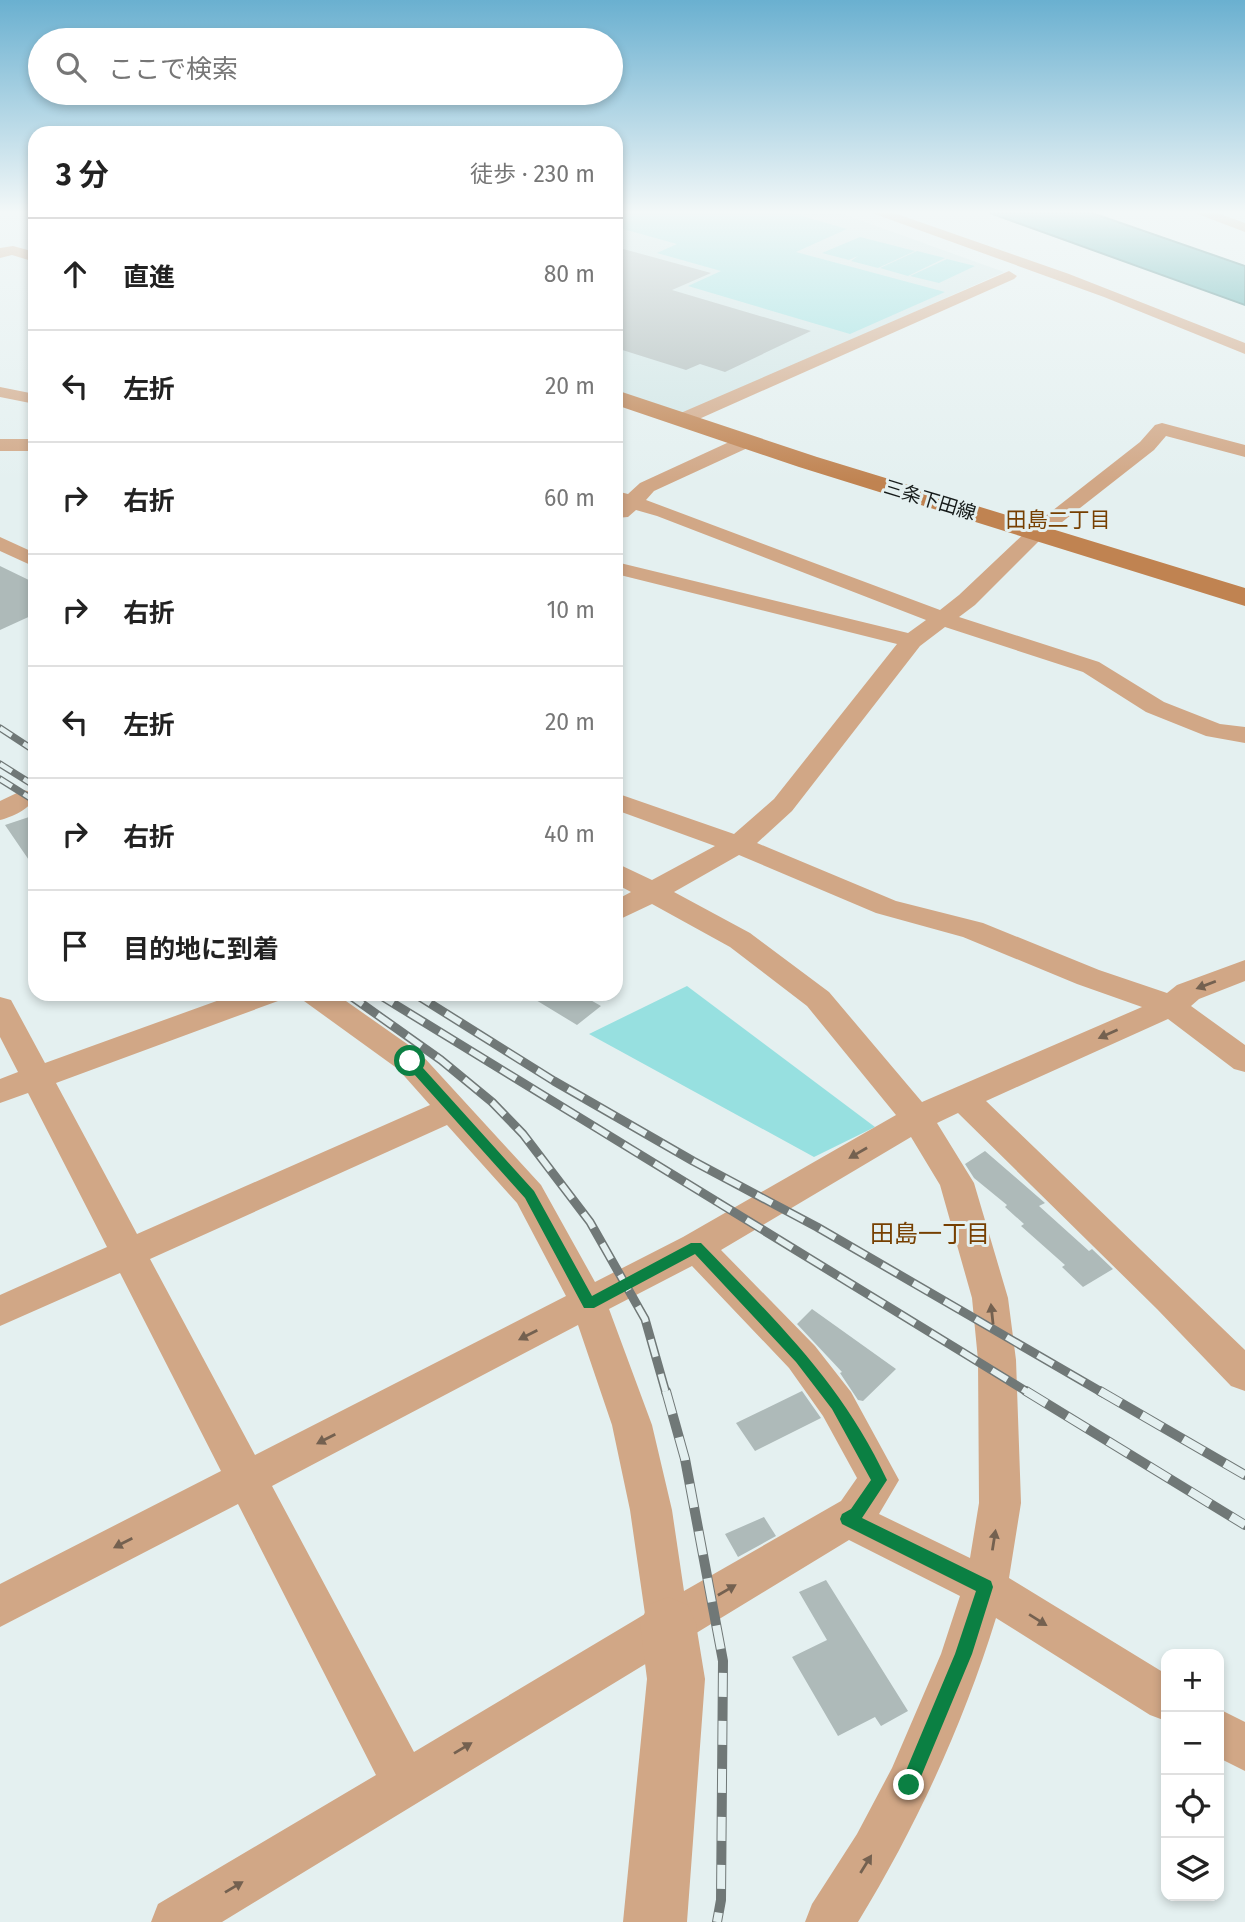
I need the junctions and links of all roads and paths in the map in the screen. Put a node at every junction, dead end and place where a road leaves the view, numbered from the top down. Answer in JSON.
{"nodes":[{"id":1,"x":948,"y":303,"type":"edge"},
{"id":2,"x":1130,"y":303,"type":"edge"},
{"id":3,"x":1245,"y":349,"type":"edge"},
{"id":4,"x":0,"y":392,"type":"edge"},
{"id":5,"x":28,"y":398,"type":"edge"},
{"id":6,"x":623,"y":399,"type":"edge"},
{"id":7,"x":683,"y":419,"type":"junction"},
{"id":8,"x":747,"y":441,"type":"junction"},
{"id":9,"x":1245,"y":451,"type":"edge"},
{"id":10,"x":623,"y":499,"type":"edge"},
{"id":11,"x":1037,"y":533,"type":"junction"},
{"id":12,"x":0,"y":543,"type":"edge"},
{"id":13,"x":28,"y":557,"type":"edge"},
{"id":14,"x":623,"y":570,"type":"edge"},
{"id":15,"x":1245,"y":597,"type":"edge"},
{"id":16,"x":944,"y":619,"type":"junction"},
{"id":17,"x":912,"y":641,"type":"junction"},
{"id":18,"x":1245,"y":735,"type":"edge"},
{"id":19,"x":23,"y":798,"type":"dead end"},
{"id":20,"x":623,"y":804,"type":"edge"},
{"id":21,"x":0,"y":811,"type":"edge"},
{"id":22,"x":738,"y":845,"type":"junction"},
{"id":23,"x":623,"y":876,"type":"edge"},
{"id":24,"x":652,"y":891,"type":"junction"},
{"id":25,"x":623,"y":908,"type":"edge"},
{"id":26,"x":1245,"y":970,"type":"edge"},
{"id":27,"x":248,"y":1001,"type":"edge"},
{"id":28,"x":325,"y":1001,"type":"edge"},
{"id":29,"x":1171,"y":1006,"type":"junction"},
{"id":30,"x":0,"y":1007,"type":"edge"},
{"id":31,"x":1245,"y":1061,"type":"edge"},
{"id":32,"x":37,"y":1077,"type":"junction"},
{"id":33,"x":0,"y":1091,"type":"edge"},
{"id":34,"x":963,"y":1098,"type":"junction"},
{"id":35,"x":454,"y":1108,"type":"junction"},
{"id":36,"x":917,"y":1118,"type":"junction"},
{"id":37,"x":696,"y":1247,"type":"junction"},
{"id":38,"x":129,"y":1254,"type":"junction"},
{"id":39,"x":589,"y":1304,"type":"junction"},
{"id":40,"x":0,"y":1311,"type":"edge"},
{"id":41,"x":1245,"y":1375,"type":"edge"},
{"id":42,"x":247,"y":1479,"type":"junction"},
{"id":43,"x":848,"y":1519,"type":"junction"},
{"id":44,"x":985,"y":1587,"type":"junction"},
{"id":45,"x":0,"y":1606,"type":"edge"},
{"id":46,"x":668,"y":1624,"type":"junction"},
{"id":47,"x":1161,"y":1696,"type":"edge"},
{"id":48,"x":1224,"y":1735,"type":"edge"},
{"id":49,"x":1245,"y":1748,"type":"edge"},
{"id":50,"x":405,"y":1783,"type":"junction"},
{"id":51,"x":176,"y":1922,"type":"edge"},
{"id":52,"x":655,"y":1922,"type":"edge"},
{"id":53,"x":830,"y":1922,"type":"edge"}],
"edges":[{"from":1,"to":7,"type":"street"},
{"from":2,"to":3,"type":"street"},
{"from":4,"to":5,"type":"street"},
{"from":6,"to":7,"type":"main road","name":"三条下田線"},
{"from":7,"to":8,"type":"main road","name":"三条下田線"},
{"from":8,"to":10,"type":"street"},
{"from":8,"to":11,"type":"main road","name":"三条下田線"},
{"from":9,"to":11,"type":"street"},
{"from":10,"to":16,"type":"street"},
{"from":11,"to":15,"type":"main road","name":"三条下田線"},
{"from":11,"to":16,"type":"street"},
{"from":12,"to":13,"type":"street"},
{"from":14,"to":17,"type":"street"},
{"from":16,"to":17,"type":"street"},
{"from":16,"to":18,"type":"street"},
{"from":17,"to":22,"type":"street"},
{"from":19,"to":21,"type":"street"},
{"from":20,"to":22,"type":"street"},
{"from":22,"to":24,"type":"street"},
{"from":22,"to":29,"type":"street"},
{"from":23,"to":24,"type":"street"},
{"from":24,"to":25,"type":"street"},
{"from":24,"to":36,"type":"street"},
{"from":26,"to":29,"type":"street","one_way":true},
{"from":27,"to":32,"type":"street"},
{"from":28,"to":35,"type":"street"},
{"from":29,"to":31,"type":"street"},
{"from":29,"to":34,"type":"street","one_way":true},
{"from":30,"to":32,"type":"street"},
{"from":32,"to":33,"type":"street"},
{"from":32,"to":38,"type":"street"},
{"from":34,"to":36,"type":"street"},
{"from":34,"to":41,"type":"street"},
{"from":35,"to":38,"type":"street"},
{"from":35,"to":39,"type":"street"},
{"from":36,"to":37,"type":"street","one_way":true},
{"from":44,"to":36,"type":"street","one_way":true},
{"from":37,"to":39,"type":"street"},
{"from":37,"to":43,"type":"street"},
{"from":38,"to":40,"type":"street"},
{"from":38,"to":42,"type":"street"},
{"from":39,"to":42,"type":"street","one_way":true},
{"from":39,"to":46,"type":"street"},
{"from":42,"to":45,"type":"street","one_way":true},
{"from":42,"to":50,"type":"street"},
{"from":43,"to":44,"type":"street"},
{"from":46,"to":43,"type":"street","one_way":true},
{"from":44,"to":47,"type":"street","one_way":true},
{"from":53,"to":44,"type":"street","one_way":true},
{"from":50,"to":46,"type":"street","one_way":true},
{"from":46,"to":52,"type":"street"},
{"from":48,"to":49,"type":"street"},
{"from":51,"to":50,"type":"street","one_way":true}]}
